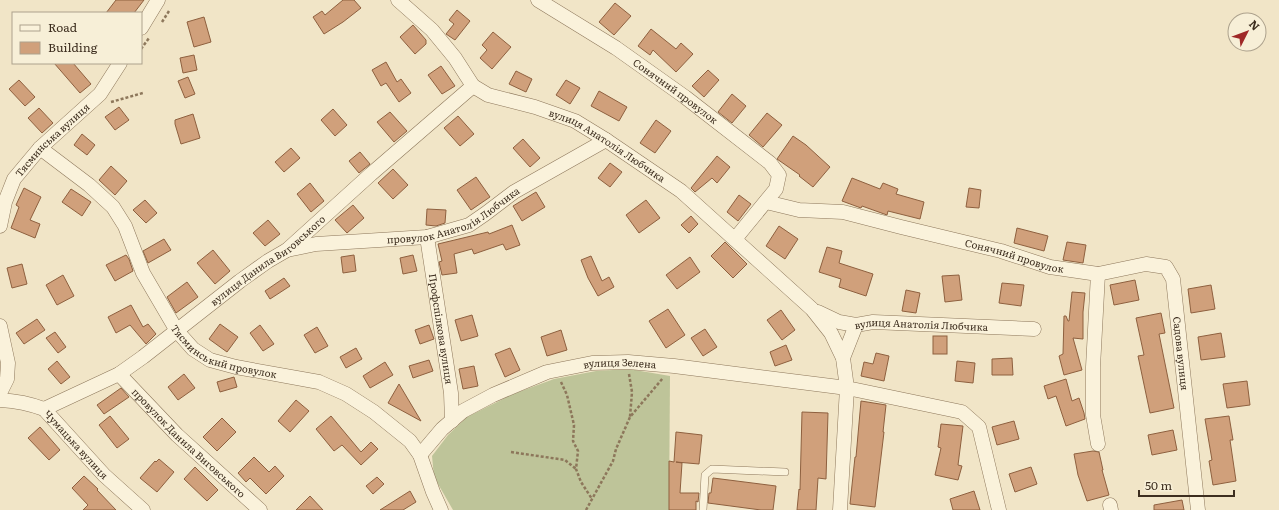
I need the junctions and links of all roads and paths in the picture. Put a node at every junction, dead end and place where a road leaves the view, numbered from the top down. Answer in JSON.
{"nodes":[{"id":1,"x":158,"y":0,"type":"edge"},
{"id":2,"x":398,"y":0,"type":"edge"},
{"id":3,"x":538,"y":0,"type":"edge"},
{"id":4,"x":142,"y":26,"type":"edge"},
{"id":5,"x":119,"y":64,"type":"edge"},
{"id":6,"x":473,"y":86,"type":"junction"},
{"id":7,"x":143,"y":93,"type":"dead end"},
{"id":8,"x":109,"y":103,"type":"dead end"},
{"id":9,"x":606,"y":140,"type":"junction"},
{"id":10,"x":40,"y":148,"type":"junction"},
{"id":11,"x":766,"y":202,"type":"junction"},
{"id":12,"x":0,"y":226,"type":"edge"},
{"id":13,"x":427,"y":237,"type":"junction"},
{"id":14,"x":735,"y":239,"type":"junction"},
{"id":15,"x":287,"y":250,"type":"junction"},
{"id":16,"x":1098,"y":274,"type":"junction"},
{"id":17,"x":812,"y":309,"type":"junction"},
{"id":18,"x":856,"y":325,"type":"junction"},
{"id":19,"x":0,"y":326,"type":"edge"},
{"id":20,"x":1034,"y":329,"type":"dead end"},
{"id":21,"x":177,"y":331,"type":"junction"},
{"id":22,"x":3,"y":350,"type":"edge"},
{"id":23,"x":843,"y":358,"type":"junction"},
{"id":24,"x":628,"y":362,"type":"junction"},
{"id":25,"x":674,"y":366,"type":"junction"},
{"id":26,"x":556,"y":370,"type":"junction"},
{"id":27,"x":119,"y":374,"type":"junction"},
{"id":28,"x":7,"y":379,"type":"junction"},
{"id":29,"x":847,"y":388,"type":"junction"},
{"id":30,"x":0,"y":393,"type":"edge"},
{"id":31,"x":0,"y":400,"type":"edge"},
{"id":32,"x":21,"y":402,"type":"junction"},
{"id":33,"x":44,"y":410,"type":"junction"},
{"id":34,"x":630,"y":417,"type":"junction"},
{"id":35,"x":452,"y":421,"type":"junction"},
{"id":36,"x":1098,"y":444,"type":"dead end"},
{"id":37,"x":511,"y":452,"type":"dead end"},
{"id":38,"x":420,"y":455,"type":"junction"},
{"id":39,"x":576,"y":469,"type":"junction"},
{"id":40,"x":784,"y":472,"type":"dead end"},
{"id":41,"x":592,"y":499,"type":"junction"},
{"id":42,"x":143,"y":510,"type":"edge"},
{"id":43,"x":260,"y":510,"type":"edge"},
{"id":44,"x":441,"y":510,"type":"edge"},
{"id":45,"x":586,"y":510,"type":"edge"},
{"id":46,"x":703,"y":510,"type":"edge"},
{"id":47,"x":840,"y":510,"type":"edge"},
{"id":48,"x":999,"y":510,"type":"edge"},
{"id":49,"x":1198,"y":510,"type":"edge"}],
"edges":[{"from":1,"to":4,"type":"street"},
{"from":2,"to":6,"type":"street","name":"вулиця Анатолія Любчика"},
{"from":3,"to":11,"type":"street","name":"Сонячний провулок"},
{"from":5,"to":10,"type":"street","name":"Тясминська вулиця"},
{"from":6,"to":9,"type":"street","name":"вулиця Анатолія Любчика"},
{"from":6,"to":15,"type":"street","name":"вулиця Данила Виговського"},
{"from":7,"to":8,"type":"path"},
{"from":9,"to":13,"type":"street","name":"провулок Анатолія Любчика"},
{"from":9,"to":14,"type":"street","name":"вулиця Анатолія Любчика"},
{"from":10,"to":12,"type":"street","name":"Тясминська вулиця"},
{"from":10,"to":21,"type":"street","name":"Тясминський провулок"},
{"from":11,"to":14,"type":"street","name":"Сонячний провулок"},
{"from":11,"to":16,"type":"street","name":"Сонячний провулок"},
{"from":13,"to":15,"type":"street","name":"провулок Анатолія Любчика"},
{"from":13,"to":35,"type":"street","name":"Профспілкова вулиця"},
{"from":14,"to":17,"type":"street","name":"вулиця Анатолія Любчика"},
{"from":15,"to":21,"type":"street","name":"вулиця Данила Виговського"},
{"from":16,"to":36,"type":"street"},
{"from":16,"to":49,"type":"street","name":"Садова вулиця"},
{"from":17,"to":18,"type":"street","name":"вулиця Анатолія Любчика"},
{"from":17,"to":23,"type":"street","name":"вулиця Анатолія Любчика"},
{"from":18,"to":20,"type":"street","name":"вулиця Анатолія Любчика"},
{"from":18,"to":23,"type":"street"},
{"from":19,"to":22,"type":"street"},
{"from":21,"to":27,"type":"street","name":"вулиця Данила Виговського"},
{"from":21,"to":38,"type":"street","name":"Тясминський провулок"},
{"from":22,"to":28,"type":"street"},
{"from":23,"to":29,"type":"street","name":"вулиця Анатолія Любчика"},
{"from":24,"to":25,"type":"street","name":"вулиця Зелена"},
{"from":24,"to":26,"type":"street","name":"вулиця Зелена"},
{"from":24,"to":34,"type":"path"},
{"from":25,"to":29,"type":"street","name":"вулиця Зелена"},
{"from":25,"to":34,"type":"path"},
{"from":26,"to":35,"type":"street","name":"вулиця Зелена"},
{"from":26,"to":39,"type":"path"},
{"from":27,"to":33,"type":"street","name":"вулиця Данила Виговського"},
{"from":27,"to":43,"type":"street","name":"провулок Данила Виговського"},
{"from":28,"to":30,"type":"street"},
{"from":28,"to":32,"type":"street"},
{"from":29,"to":47,"type":"street","name":"вулиця Анатолія Любчика"},
{"from":29,"to":48,"type":"street"},
{"from":31,"to":32,"type":"street","name":"Чумацька вулиця"},
{"from":32,"to":33,"type":"street","name":"Чумацька вулиця"},
{"from":33,"to":42,"type":"street","name":"Чумацька вулиця"},
{"from":34,"to":41,"type":"path"},
{"from":35,"to":38,"type":"street","name":"вулиця Зелена"},
{"from":37,"to":39,"type":"path"},
{"from":38,"to":44,"type":"street","name":"Тясминський провулок"},
{"from":39,"to":41,"type":"path"},
{"from":40,"to":46,"type":"lane"},
{"from":41,"to":45,"type":"path"}]}
